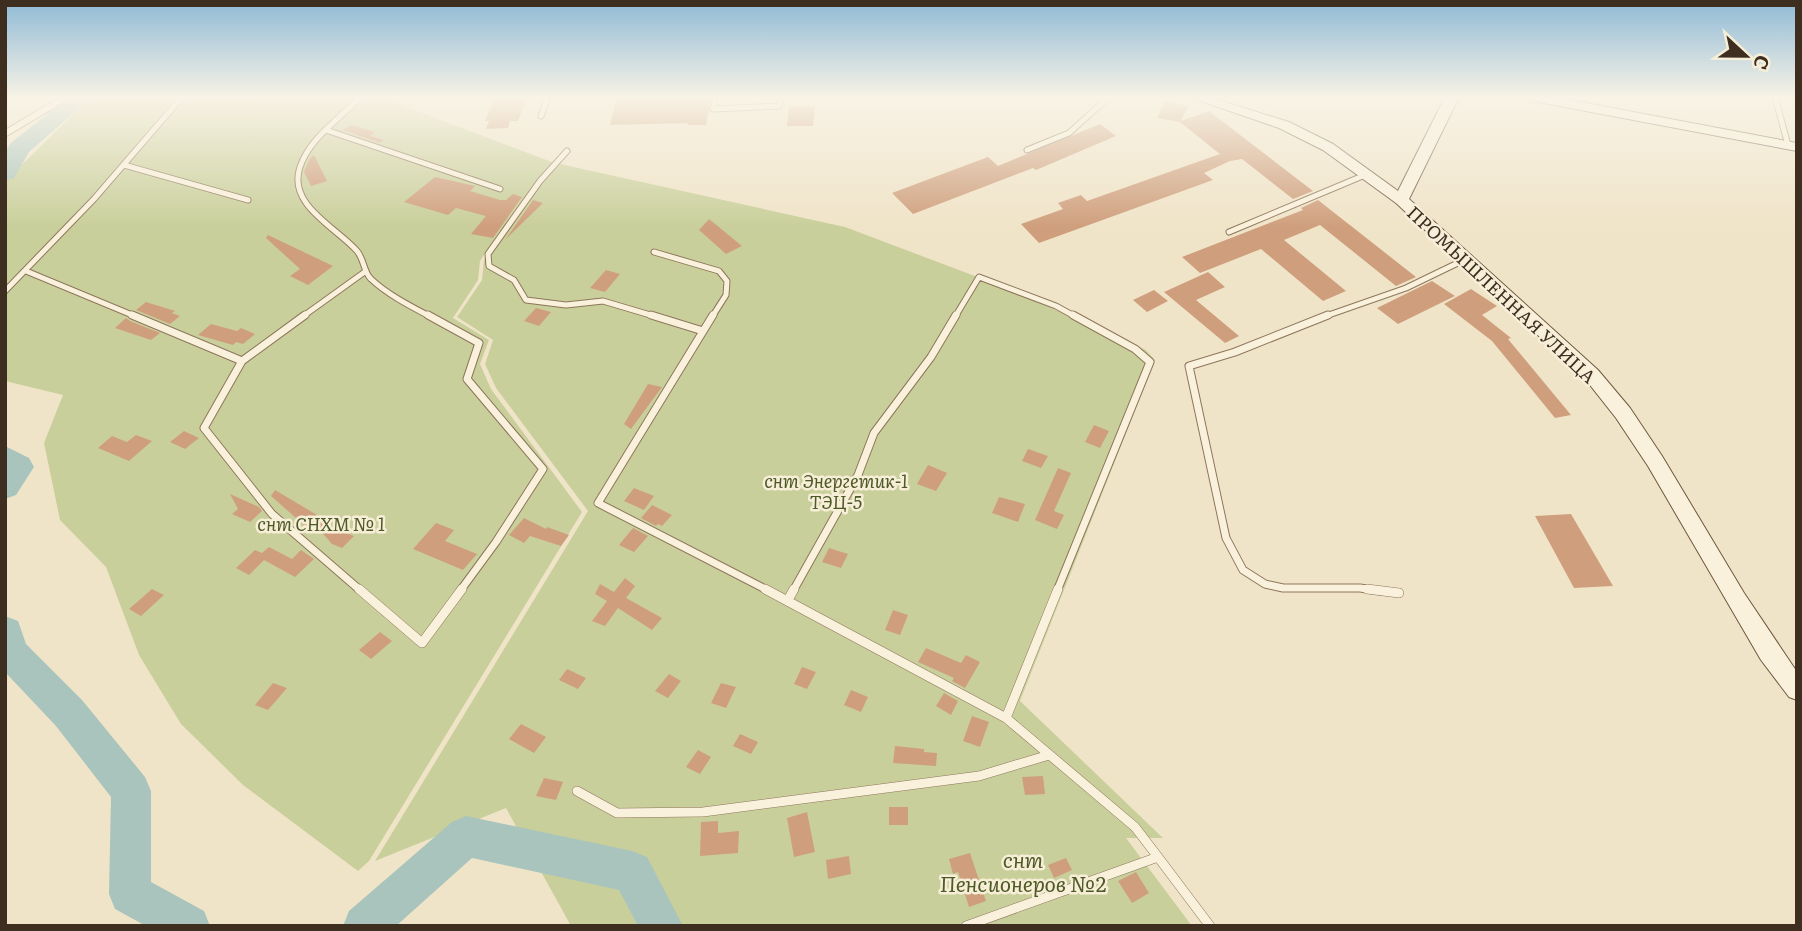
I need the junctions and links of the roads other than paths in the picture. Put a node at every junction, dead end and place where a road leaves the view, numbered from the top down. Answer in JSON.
{"nodes":[{"id":1,"x":145,"y":140,"type":"edge"},
{"id":2,"x":317,"y":140,"type":"edge"},
{"id":3,"x":354,"y":140,"type":"edge"},
{"id":4,"x":1051,"y":140,"type":"edge"},
{"id":5,"x":1315,"y":140,"type":"edge"},
{"id":6,"x":1430,"y":140,"type":"edge"},
{"id":7,"x":1763,"y":140,"type":"edge"},
{"id":8,"x":1792,"y":146,"type":"edge"},
{"id":9,"x":1027,"y":150,"type":"dead end"},
{"id":10,"x":567,"y":151,"type":"dead end"},
{"id":11,"x":124,"y":165,"type":"junction"},
{"id":12,"x":1365,"y":175,"type":"junction"},
{"id":13,"x":500,"y":189,"type":"dead end"},
{"id":14,"x":248,"y":200,"type":"dead end"},
{"id":15,"x":1401,"y":200,"type":"junction"},
{"id":16,"x":1228,"y":232,"type":"dead end"},
{"id":17,"x":654,"y":252,"type":"dead end"},
{"id":18,"x":1466,"y":260,"type":"junction"},
{"id":19,"x":26,"y":271,"type":"junction"},
{"id":20,"x":366,"y":271,"type":"junction"},
{"id":21,"x":5,"y":291,"type":"edge"},
{"id":22,"x":704,"y":331,"type":"junction"},
{"id":23,"x":242,"y":361,"type":"junction"},
{"id":24,"x":1399,"y":593,"type":"dead end"},
{"id":25,"x":788,"y":600,"type":"junction"},
{"id":26,"x":1797,"y":690,"type":"edge"},
{"id":27,"x":1006,"y":718,"type":"junction"},
{"id":28,"x":1049,"y":755,"type":"junction"},
{"id":29,"x":577,"y":791,"type":"dead end"},
{"id":30,"x":1158,"y":857,"type":"junction"},
{"id":31,"x":966,"y":926,"type":"edge"},
{"id":32,"x":1210,"y":926,"type":"edge"}],
"edges":[{"from":1,"to":11,"type":"lane"},
{"from":2,"to":20,"type":"lane"},
{"from":3,"to":13,"type":"lane"},
{"from":4,"to":9,"type":"lane"},
{"from":5,"to":12,"type":"main road","name":"ПРОМЫШЛЕННАЯ УЛИЦА"},
{"from":6,"to":15,"type":"main road"},
{"from":7,"to":8,"type":"main road"},
{"from":10,"to":22,"type":"lane"},
{"from":11,"to":14,"type":"lane"},
{"from":11,"to":19,"type":"lane"},
{"from":12,"to":15,"type":"main road","name":"ПРОМЫШЛЕННАЯ УЛИЦА"},
{"from":12,"to":16,"type":"lane"},
{"from":15,"to":18,"type":"main road","name":"ПРОМЫШЛЕННАЯ УЛИЦА"},
{"from":17,"to":22,"type":"lane"},
{"from":18,"to":24,"type":"lane"},
{"from":18,"to":26,"type":"main road","name":"ПРОМЫШЛЕННАЯ УЛИЦА"},
{"from":19,"to":21,"type":"lane"},
{"from":19,"to":23,"type":"lane"},
{"from":20,"to":23,"type":"lane"},
{"from":20,"to":23,"type":"lane"},
{"from":22,"to":25,"type":"lane"},
{"from":25,"to":27,"type":"lane"},
{"from":25,"to":27,"type":"lane"},
{"from":27,"to":28,"type":"lane"},
{"from":28,"to":29,"type":"lane"},
{"from":28,"to":30,"type":"lane"},
{"from":30,"to":31,"type":"lane"},
{"from":30,"to":32,"type":"lane"}]}
